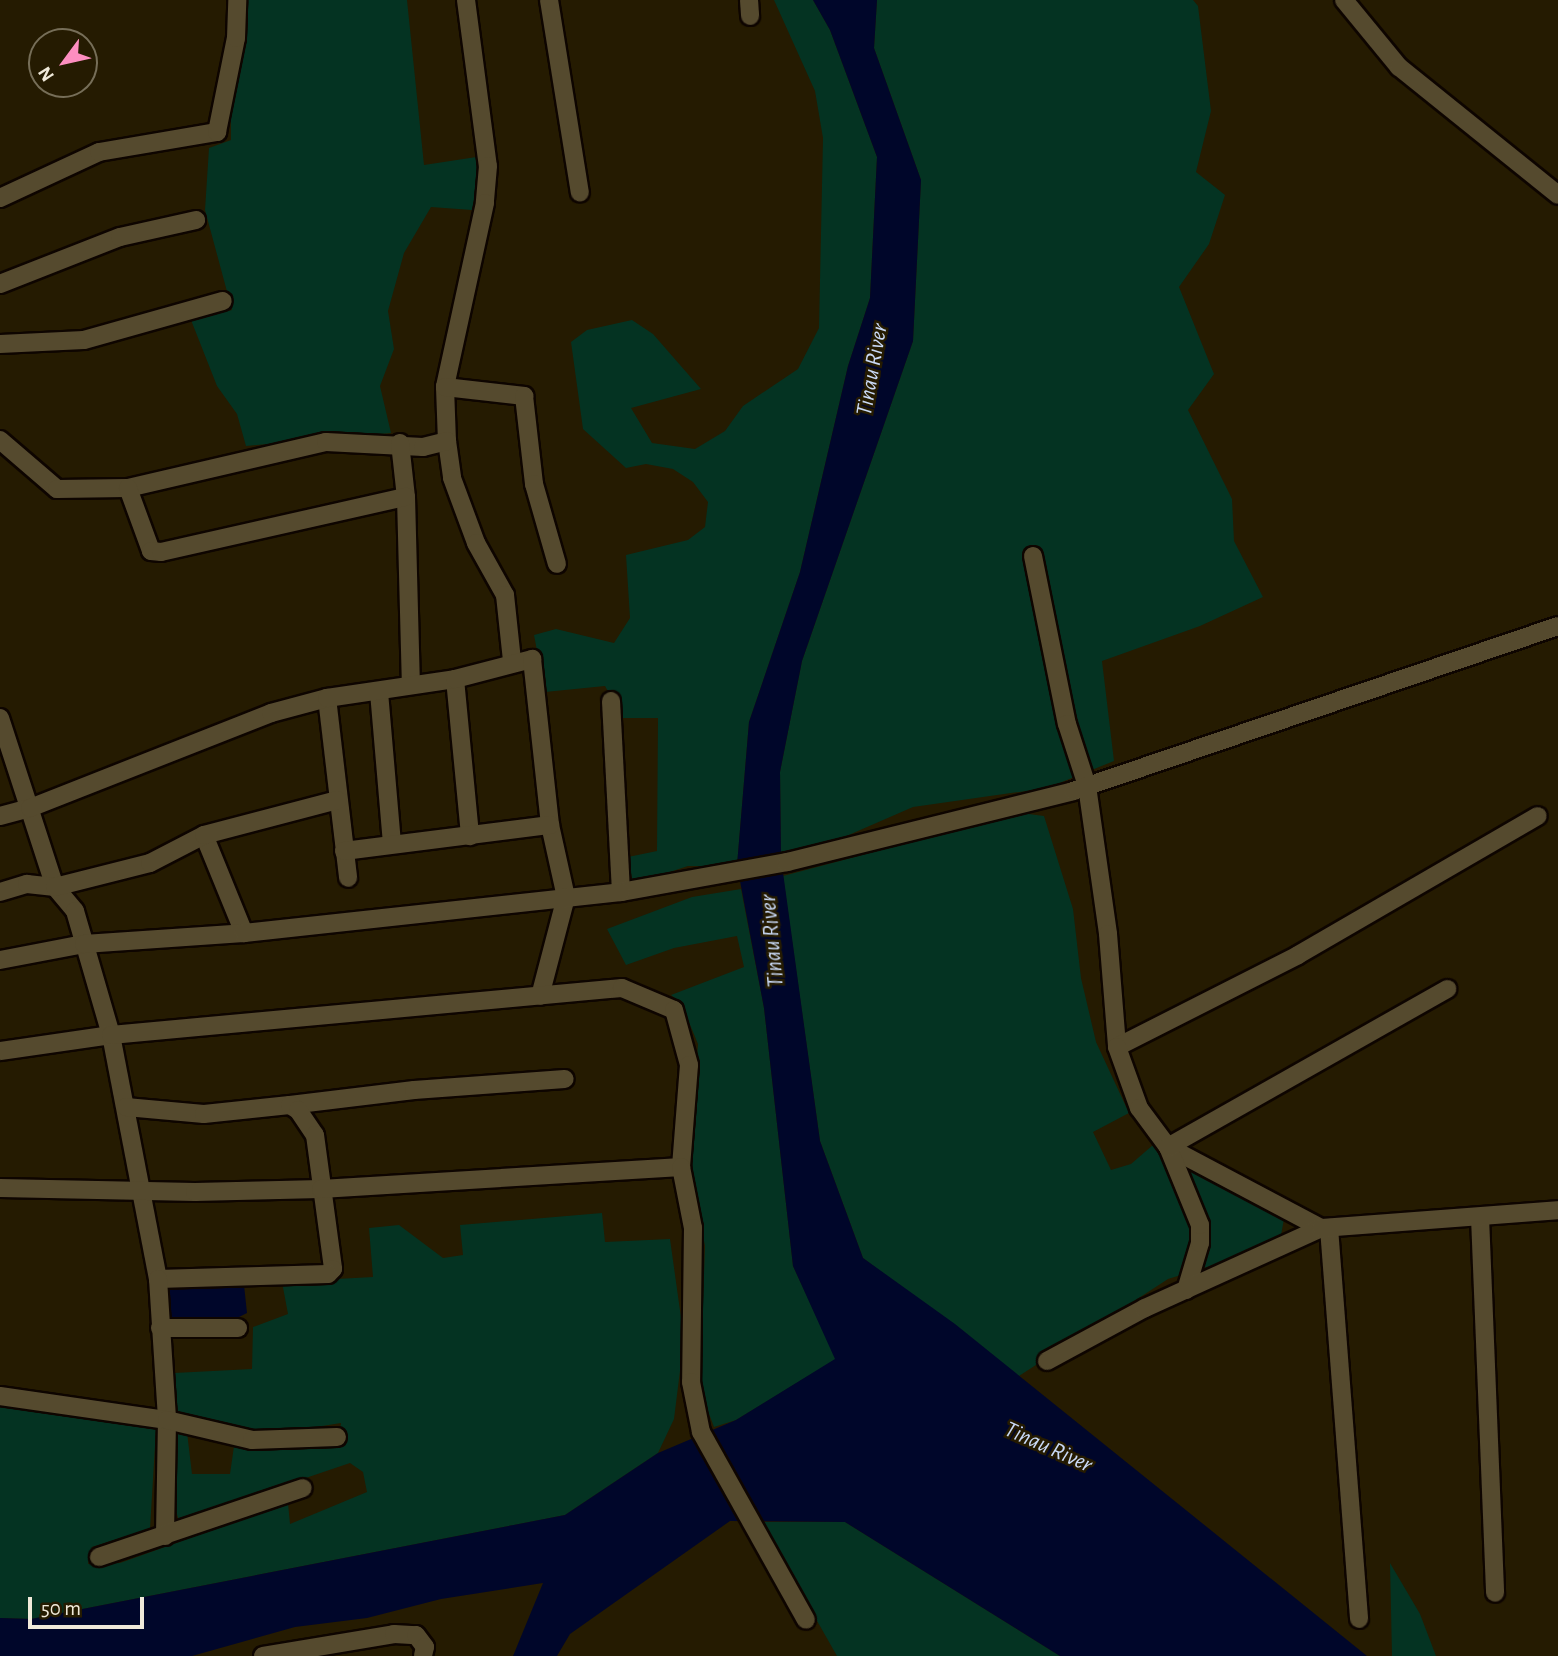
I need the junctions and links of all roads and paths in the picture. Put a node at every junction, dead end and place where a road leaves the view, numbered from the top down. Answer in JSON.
{"nodes":[{"id":1,"x":237,"y":0,"type":"edge"},
{"id":2,"x":466,"y":0,"type":"edge"},
{"id":3,"x":549,"y":0,"type":"edge"},
{"id":4,"x":1344,"y":0,"type":"edge"},
{"id":5,"x":580,"y":193,"type":"dead end"},
{"id":6,"x":1558,"y":195,"type":"edge"},
{"id":7,"x":0,"y":198,"type":"edge"},
{"id":8,"x":196,"y":220,"type":"dead end"},
{"id":9,"x":0,"y":284,"type":"edge"},
{"id":10,"x":223,"y":301,"type":"dead end"},
{"id":11,"x":0,"y":344,"type":"edge"},
{"id":12,"x":445,"y":387,"type":"junction"},
{"id":13,"x":0,"y":440,"type":"edge"},
{"id":14,"x":447,"y":441,"type":"junction"},
{"id":15,"x":400,"y":443,"type":"junction"},
{"id":16,"x":128,"y":488,"type":"junction"},
{"id":17,"x":407,"y":497,"type":"junction"},
{"id":18,"x":1033,"y":556,"type":"dead end"},
{"id":19,"x":557,"y":564,"type":"dead end"},
{"id":20,"x":1558,"y":626,"type":"edge"},
{"id":21,"x":512,"y":661,"type":"junction"},
{"id":22,"x":455,"y":679,"type":"junction"},
{"id":23,"x":411,"y":684,"type":"junction"},
{"id":24,"x":379,"y":692,"type":"junction"},
{"id":25,"x":327,"y":698,"type":"junction"},
{"id":26,"x":611,"y":701,"type":"dead end"},
{"id":27,"x":0,"y":719,"type":"edge"},
{"id":28,"x":1087,"y":786,"type":"junction"},
{"id":29,"x":337,"y":800,"type":"junction"},
{"id":30,"x":30,"y":808,"type":"junction"},
{"id":31,"x":0,"y":816,"type":"edge"},
{"id":32,"x":1538,"y":816,"type":"dead end"},
{"id":33,"x":550,"y":825,"type":"junction"},
{"id":34,"x":204,"y":835,"type":"junction"},
{"id":35,"x":470,"y":836,"type":"junction"},
{"id":36,"x":392,"y":843,"type":"junction"},
{"id":37,"x":344,"y":850,"type":"junction"},
{"id":38,"x":348,"y":878,"type":"dead end"},
{"id":39,"x":55,"y":887,"type":"junction"},
{"id":40,"x":0,"y":892,"type":"edge"},
{"id":41,"x":621,"y":892,"type":"junction"},
{"id":42,"x":566,"y":897,"type":"junction"},
{"id":43,"x":244,"y":933,"type":"junction"},
{"id":44,"x":84,"y":944,"type":"junction"},
{"id":45,"x":0,"y":960,"type":"edge"},
{"id":46,"x":1447,"y":989,"type":"dead end"},
{"id":47,"x":540,"y":996,"type":"junction"},
{"id":48,"x":111,"y":1035,"type":"junction"},
{"id":49,"x":1117,"y":1047,"type":"junction"},
{"id":50,"x":0,"y":1051,"type":"edge"},
{"id":51,"x":565,"y":1079,"type":"dead end"},
{"id":52,"x":290,"y":1105,"type":"junction"},
{"id":53,"x":126,"y":1107,"type":"junction"},
{"id":54,"x":1168,"y":1147,"type":"junction"},
{"id":55,"x":681,"y":1167,"type":"junction"},
{"id":56,"x":0,"y":1188,"type":"edge"},
{"id":57,"x":321,"y":1189,"type":"junction"},
{"id":58,"x":145,"y":1192,"type":"junction"},
{"id":59,"x":1558,"y":1210,"type":"edge"},
{"id":60,"x":1480,"y":1217,"type":"junction"},
{"id":61,"x":1325,"y":1228,"type":"junction"},
{"id":62,"x":158,"y":1279,"type":"junction"},
{"id":63,"x":1186,"y":1290,"type":"junction"},
{"id":64,"x":160,"y":1328,"type":"junction"},
{"id":65,"x":238,"y":1328,"type":"dead end"},
{"id":66,"x":1048,"y":1361,"type":"dead end"},
{"id":67,"x":0,"y":1396,"type":"edge"},
{"id":68,"x":167,"y":1420,"type":"junction"},
{"id":69,"x":337,"y":1437,"type":"dead end"},
{"id":70,"x":303,"y":1488,"type":"dead end"},
{"id":71,"x":164,"y":1535,"type":"junction"},
{"id":72,"x":99,"y":1557,"type":"dead end"},
{"id":73,"x":1495,"y":1593,"type":"dead end"},
{"id":74,"x":1359,"y":1619,"type":"dead end"},
{"id":75,"x":806,"y":1620,"type":"dead end"},
{"id":76,"x":263,"y":1656,"type":"edge"},
{"id":77,"x":423,"y":1656,"type":"edge"}],
"edges":[{"from":1,"to":7,"type":"street"},
{"from":2,"to":12,"type":"street"},
{"from":3,"to":5,"type":"street"},
{"from":4,"to":6,"type":"street"},
{"from":8,"to":9,"type":"street"},
{"from":10,"to":11,"type":"street"},
{"from":12,"to":14,"type":"street"},
{"from":12,"to":19,"type":"street"},
{"from":13,"to":16,"type":"street"},
{"from":14,"to":15,"type":"street"},
{"from":14,"to":21,"type":"street"},
{"from":15,"to":16,"type":"street"},
{"from":15,"to":17,"type":"street"},
{"from":16,"to":17,"type":"street"},
{"from":17,"to":23,"type":"street"},
{"from":18,"to":28,"type":"street"},
{"from":20,"to":28,"type":"street"},
{"from":21,"to":22,"type":"street"},
{"from":21,"to":33,"type":"street"},
{"from":22,"to":23,"type":"street"},
{"from":22,"to":35,"type":"street"},
{"from":23,"to":24,"type":"street"},
{"from":24,"to":25,"type":"street"},
{"from":24,"to":36,"type":"street"},
{"from":25,"to":29,"type":"street"},
{"from":25,"to":30,"type":"street"},
{"from":26,"to":41,"type":"street"},
{"from":27,"to":30,"type":"street"},
{"from":28,"to":41,"type":"street"},
{"from":28,"to":49,"type":"street"},
{"from":29,"to":34,"type":"street"},
{"from":29,"to":37,"type":"street"},
{"from":30,"to":31,"type":"street"},
{"from":30,"to":39,"type":"street"},
{"from":32,"to":49,"type":"street"},
{"from":33,"to":35,"type":"street"},
{"from":33,"to":42,"type":"street"},
{"from":34,"to":39,"type":"street"},
{"from":34,"to":43,"type":"street"},
{"from":35,"to":36,"type":"street"},
{"from":36,"to":37,"type":"street"},
{"from":37,"to":38,"type":"street"},
{"from":39,"to":40,"type":"street"},
{"from":39,"to":44,"type":"street"},
{"from":41,"to":42,"type":"street"},
{"from":42,"to":43,"type":"street"},
{"from":42,"to":47,"type":"street"},
{"from":43,"to":44,"type":"street"},
{"from":44,"to":45,"type":"street"},
{"from":44,"to":48,"type":"street"},
{"from":46,"to":54,"type":"street"},
{"from":47,"to":48,"type":"street"},
{"from":47,"to":55,"type":"street"},
{"from":48,"to":50,"type":"street"},
{"from":48,"to":53,"type":"street"},
{"from":49,"to":54,"type":"street"},
{"from":51,"to":52,"type":"street"},
{"from":52,"to":53,"type":"street"},
{"from":52,"to":57,"type":"street"},
{"from":53,"to":58,"type":"street"},
{"from":54,"to":61,"type":"street"},
{"from":54,"to":63,"type":"street"},
{"from":55,"to":57,"type":"street"},
{"from":55,"to":75,"type":"street"},
{"from":56,"to":58,"type":"street"},
{"from":57,"to":58,"type":"street"},
{"from":57,"to":62,"type":"street"},
{"from":58,"to":62,"type":"street"},
{"from":59,"to":60,"type":"street"},
{"from":60,"to":61,"type":"street"},
{"from":60,"to":73,"type":"street"},
{"from":61,"to":63,"type":"street"},
{"from":61,"to":74,"type":"street"},
{"from":62,"to":64,"type":"street"},
{"from":63,"to":66,"type":"street"},
{"from":64,"to":65,"type":"street"},
{"from":64,"to":68,"type":"street"},
{"from":67,"to":68,"type":"street"},
{"from":68,"to":69,"type":"street"},
{"from":68,"to":71,"type":"street"},
{"from":70,"to":71,"type":"street"},
{"from":71,"to":72,"type":"street"},
{"from":76,"to":77,"type":"street"}]}
